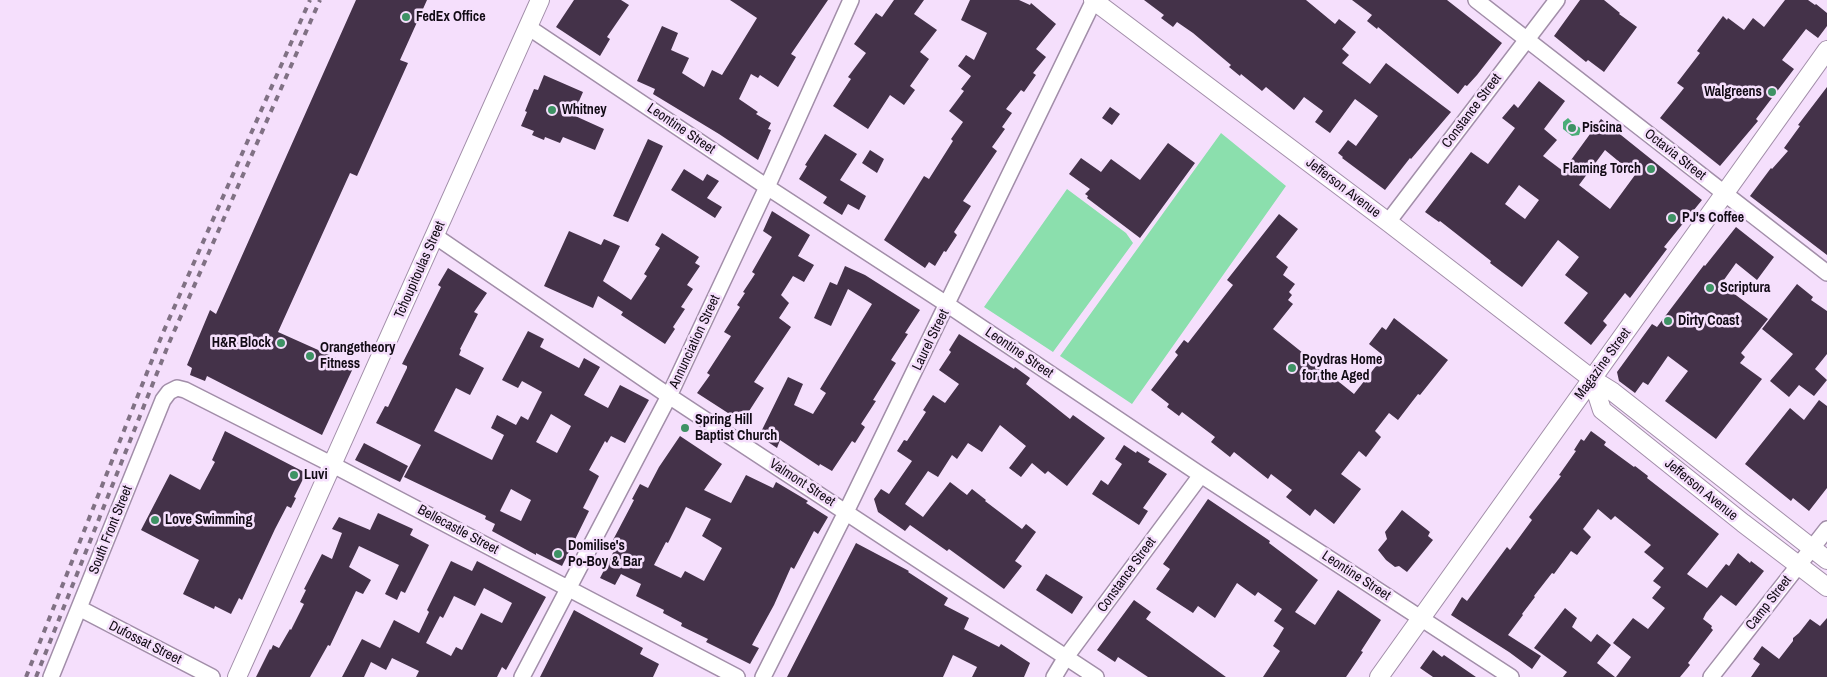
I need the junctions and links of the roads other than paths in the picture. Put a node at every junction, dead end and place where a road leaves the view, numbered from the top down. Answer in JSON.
{"nodes":[{"id":1,"x":540,"y":0,"type":"edge"},
{"id":2,"x":851,"y":0,"type":"edge"},
{"id":3,"x":1093,"y":0,"type":"edge"},
{"id":4,"x":1476,"y":0,"type":"edge"},
{"id":5,"x":1556,"y":0,"type":"edge"},
{"id":6,"x":528,"y":27,"type":"junction"},
{"id":7,"x":1526,"y":40,"type":"junction"},
{"id":8,"x":1827,"y":50,"type":"edge"},
{"id":9,"x":767,"y":187,"type":"junction"},
{"id":10,"x":1726,"y":194,"type":"junction"},
{"id":11,"x":1388,"y":222,"type":"junction"},
{"id":12,"x":436,"y":236,"type":"junction"},
{"id":13,"x":1827,"y":273,"type":"edge"},
{"id":14,"x":948,"y":305,"type":"junction"},
{"id":15,"x":1592,"y":379,"type":"junction"},
{"id":16,"x":177,"y":388,"type":"joint"},
{"id":17,"x":670,"y":396,"type":"junction"},
{"id":18,"x":333,"y":465,"type":"junction"},
{"id":19,"x":1201,"y":475,"type":"junction"},
{"id":20,"x":846,"y":512,"type":"junction"},
{"id":21,"x":1827,"y":529,"type":"edge"},
{"id":22,"x":1812,"y":548,"type":"junction"},
{"id":23,"x":1827,"y":560,"type":"edge"},
{"id":24,"x":1799,"y":566,"type":"junction"},
{"id":25,"x":1827,"y":587,"type":"edge"},
{"id":26,"x":569,"y":588,"type":"junction"},
{"id":27,"x":79,"y":608,"type":"junction"},
{"id":28,"x":1422,"y":619,"type":"junction"},
{"id":29,"x":1066,"y":658,"type":"junction"},
{"id":30,"x":52,"y":677,"type":"edge"},
{"id":31,"x":212,"y":677,"type":"edge"},
{"id":32,"x":237,"y":677,"type":"edge"},
{"id":33,"x":522,"y":677,"type":"edge"},
{"id":34,"x":737,"y":677,"type":"edge"},
{"id":35,"x":763,"y":677,"type":"edge"},
{"id":36,"x":1054,"y":677,"type":"edge"},
{"id":37,"x":1096,"y":677,"type":"edge"},
{"id":38,"x":1379,"y":677,"type":"edge"},
{"id":39,"x":1511,"y":677,"type":"edge"},
{"id":40,"x":1711,"y":677,"type":"edge"}],
"edges":[{"from":1,"to":6,"type":"street","name":"Tchoupitoulas Street"},
{"from":2,"to":9,"type":"street","name":"Annunciation Street"},
{"from":3,"to":11,"type":"street","name":"Jefferson Avenue"},
{"from":3,"to":14,"type":"street","name":"Laurel Street"},
{"from":4,"to":7,"type":"street","name":"Octavia Street"},
{"from":5,"to":7,"type":"street","name":"Constance Street"},
{"from":6,"to":9,"type":"street","name":"Leontine Street"},
{"from":6,"to":12,"type":"street","name":"Tchoupitoulas Street"},
{"from":7,"to":10,"type":"street","name":"Octavia Street"},
{"from":7,"to":11,"type":"street","name":"Constance Street"},
{"from":8,"to":10,"type":"street","name":"Magazine Street"},
{"from":9,"to":14,"type":"street","name":"Leontine Street"},
{"from":9,"to":17,"type":"street","name":"Annunciation Street"},
{"from":10,"to":13,"type":"street","name":"Octavia Street"},
{"from":10,"to":15,"type":"street","name":"Magazine Street"},
{"from":11,"to":15,"type":"street","name":"Jefferson Avenue"},
{"from":12,"to":17,"type":"street","name":"Valmont Street"},
{"from":12,"to":18,"type":"street","name":"Tchoupitoulas Street"},
{"from":14,"to":19,"type":"street","name":"Leontine Street"},
{"from":14,"to":20,"type":"street","name":"Laurel Street"},
{"from":15,"to":22,"type":"street","name":"Jefferson Avenue"},
{"from":15,"to":24,"type":"street","name":"Jefferson Avenue"},
{"from":15,"to":28,"type":"street","name":"Magazine Street"},
{"from":16,"to":18,"type":"street","name":"Bellecastle Street"},
{"from":16,"to":27,"type":"street","name":"South Front Street"},
{"from":17,"to":20,"type":"street","name":"Valmont Street"},
{"from":17,"to":26,"type":"street","name":"Annunciation Street"},
{"from":18,"to":26,"type":"street","name":"Bellecastle Street"},
{"from":18,"to":32,"type":"street","name":"Tchoupitoulas Street"},
{"from":19,"to":28,"type":"street","name":"Leontine Street"},
{"from":19,"to":29,"type":"street","name":"Constance Street"},
{"from":20,"to":29,"type":"street","name":"Valmont Street"},
{"from":20,"to":35,"type":"street","name":"Laurel Street"},
{"from":21,"to":22,"type":"street","name":"Camp Street"},
{"from":22,"to":23,"type":"street","name":"Jefferson Avenue"},
{"from":22,"to":24,"type":"street","name":"Camp Street"},
{"from":24,"to":25,"type":"street","name":"Jefferson Avenue"},
{"from":24,"to":40,"type":"street","name":"Camp Street"},
{"from":26,"to":33,"type":"street","name":"Annunciation Street"},
{"from":26,"to":34,"type":"street","name":"Bellecastle Street"},
{"from":27,"to":30,"type":"street","name":"South Front Street"},
{"from":27,"to":31,"type":"street","name":"Dufossat Street"},
{"from":28,"to":38,"type":"street","name":"Magazine Street"},
{"from":28,"to":39,"type":"street","name":"Leontine Street"},
{"from":29,"to":36,"type":"street","name":"Constance Street"},
{"from":29,"to":37,"type":"street","name":"Valmont Street"}]}
